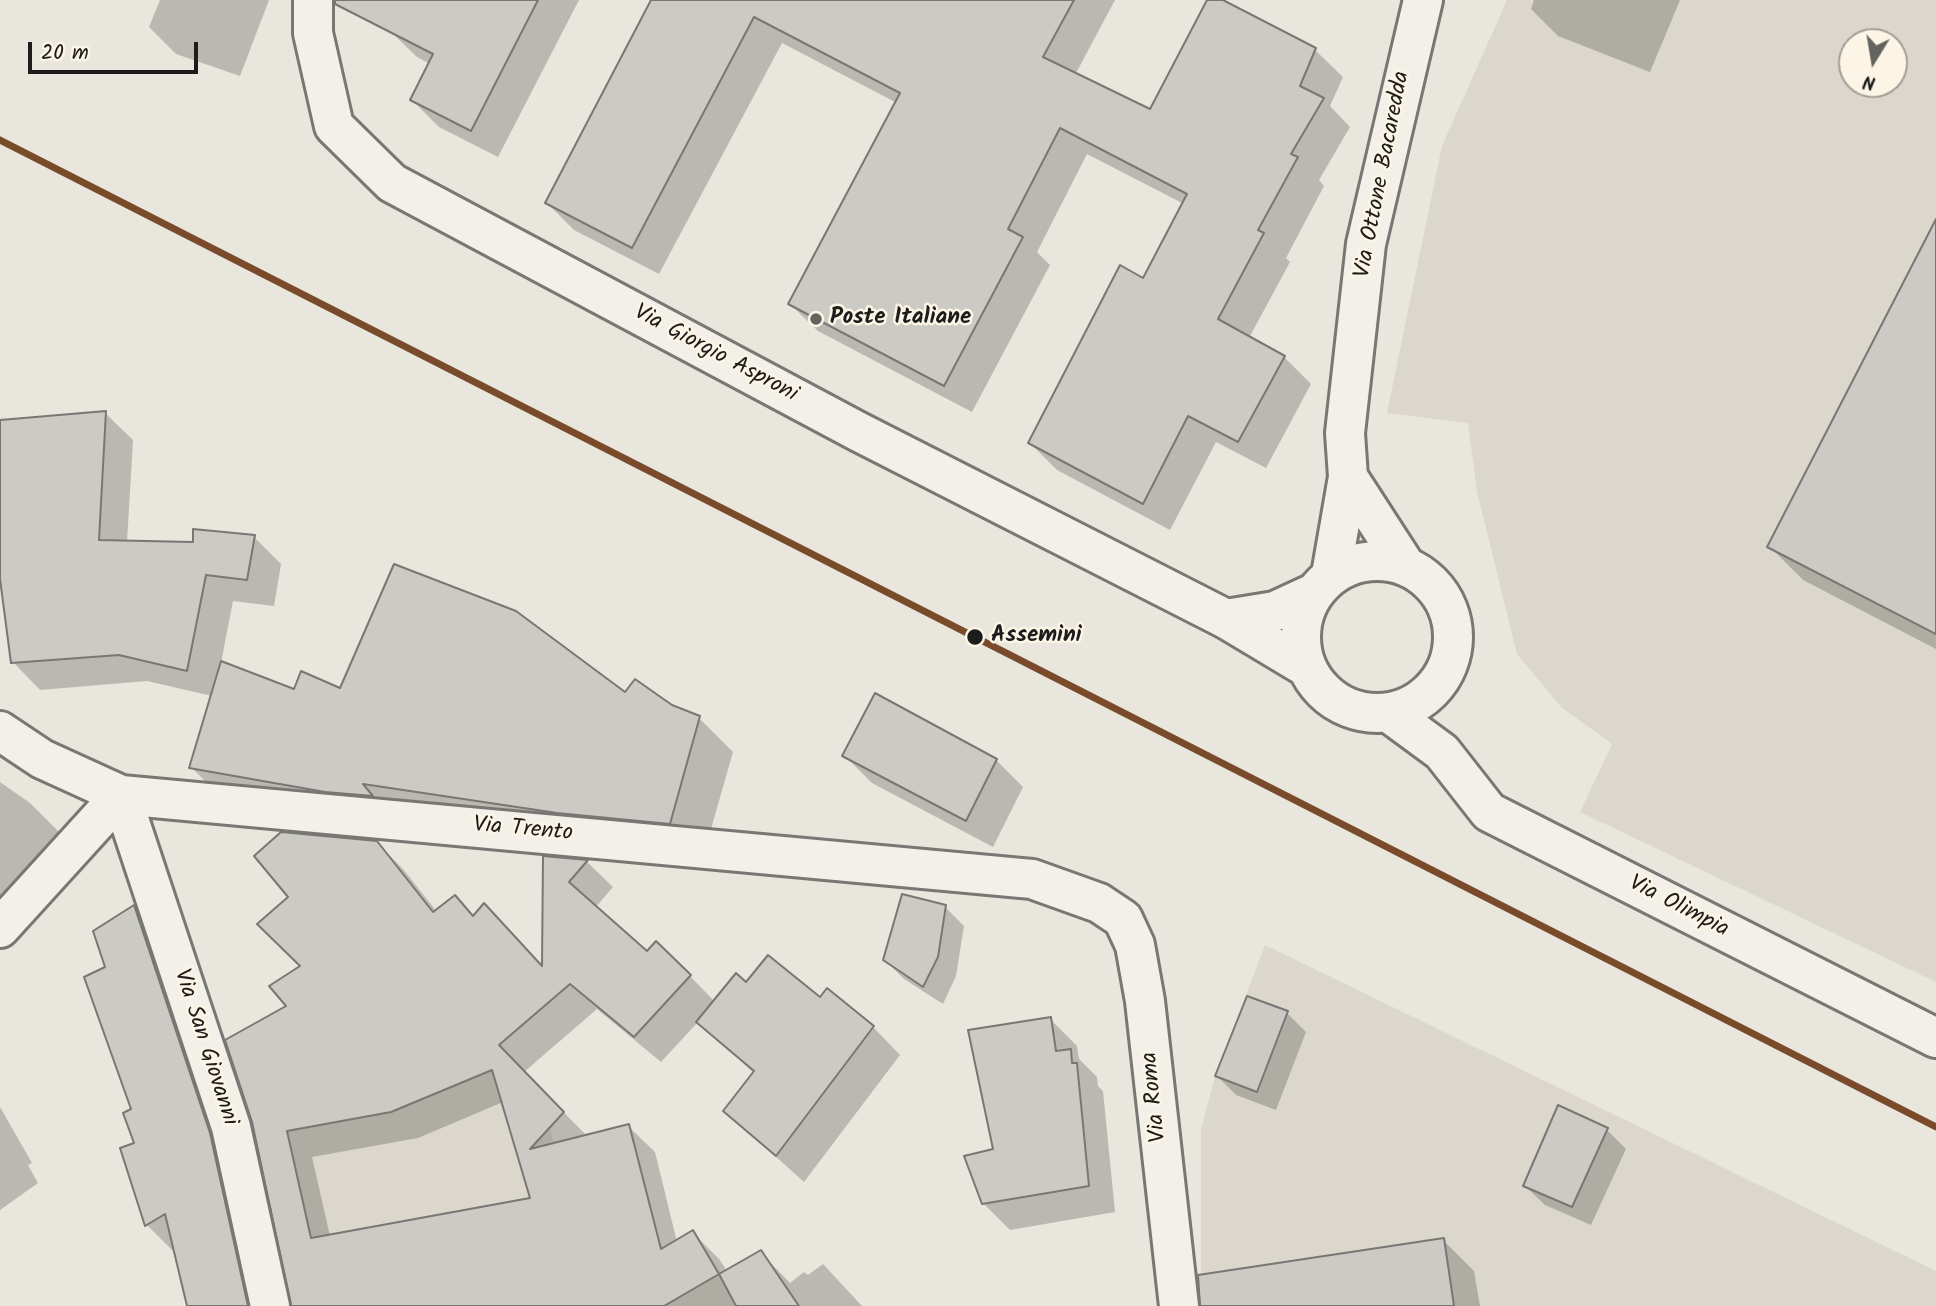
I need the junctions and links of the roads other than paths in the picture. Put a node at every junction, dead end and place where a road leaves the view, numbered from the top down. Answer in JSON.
{"nodes":[{"id":1,"x":313,"y":0,"type":"edge"},
{"id":2,"x":1415,"y":3,"type":"edge"},
{"id":3,"x":1348,"y":477,"type":"junction"},
{"id":4,"x":1405,"y":565,"type":"junction"},
{"id":5,"x":1322,"y":584,"type":"junction"},
{"id":6,"x":1226,"y":620,"type":"junction"},
{"id":7,"x":1306,"y":667,"type":"junction"},
{"id":8,"x":1447,"y":669,"type":"junction"},
{"id":9,"x":1389,"y":713,"type":"junction"},
{"id":10,"x":0,"y":731,"type":"edge"},
{"id":11,"x":1442,"y":752,"type":"junction"},
{"id":12,"x":121,"y":795,"type":"junction"},
{"id":13,"x":1099,"y":904,"type":"joint"},
{"id":14,"x":0,"y":928,"type":"edge"},
{"id":15,"x":1936,"y":1038,"type":"edge"},
{"id":16,"x":270,"y":1306,"type":"edge"},
{"id":17,"x":1179,"y":1306,"type":"edge"}],
"edges":[{"from":1,"to":6,"type":"street","name":"Via Giorgio Asproni"},
{"from":2,"to":3,"type":"street","name":"Via Ottone Bacaredda"},
{"from":3,"to":4,"type":"street","name":"Via Ottone Bacaredda"},
{"from":3,"to":5,"type":"street","name":"Via Ottone Bacaredda"},
{"from":4,"to":5,"type":"street"},
{"from":4,"to":8,"type":"street"},
{"from":5,"to":6,"type":"street"},
{"from":5,"to":7,"type":"street"},
{"from":6,"to":7,"type":"street","name":"Via Giorgio Asproni"},
{"from":7,"to":9,"type":"street"},
{"from":8,"to":9,"type":"street"},
{"from":8,"to":11,"type":"street"},
{"from":9,"to":11,"type":"street","name":"Via Olimpia"},
{"from":10,"to":12,"type":"street","name":"Via Trento"},
{"from":11,"to":15,"type":"street","name":"Via Olimpia"},
{"from":12,"to":13,"type":"street","name":"Via Trento"},
{"from":12,"to":14,"type":"street"},
{"from":12,"to":16,"type":"street","name":"Via San Giovanni"},
{"from":13,"to":17,"type":"street","name":"Via Roma"}]}
